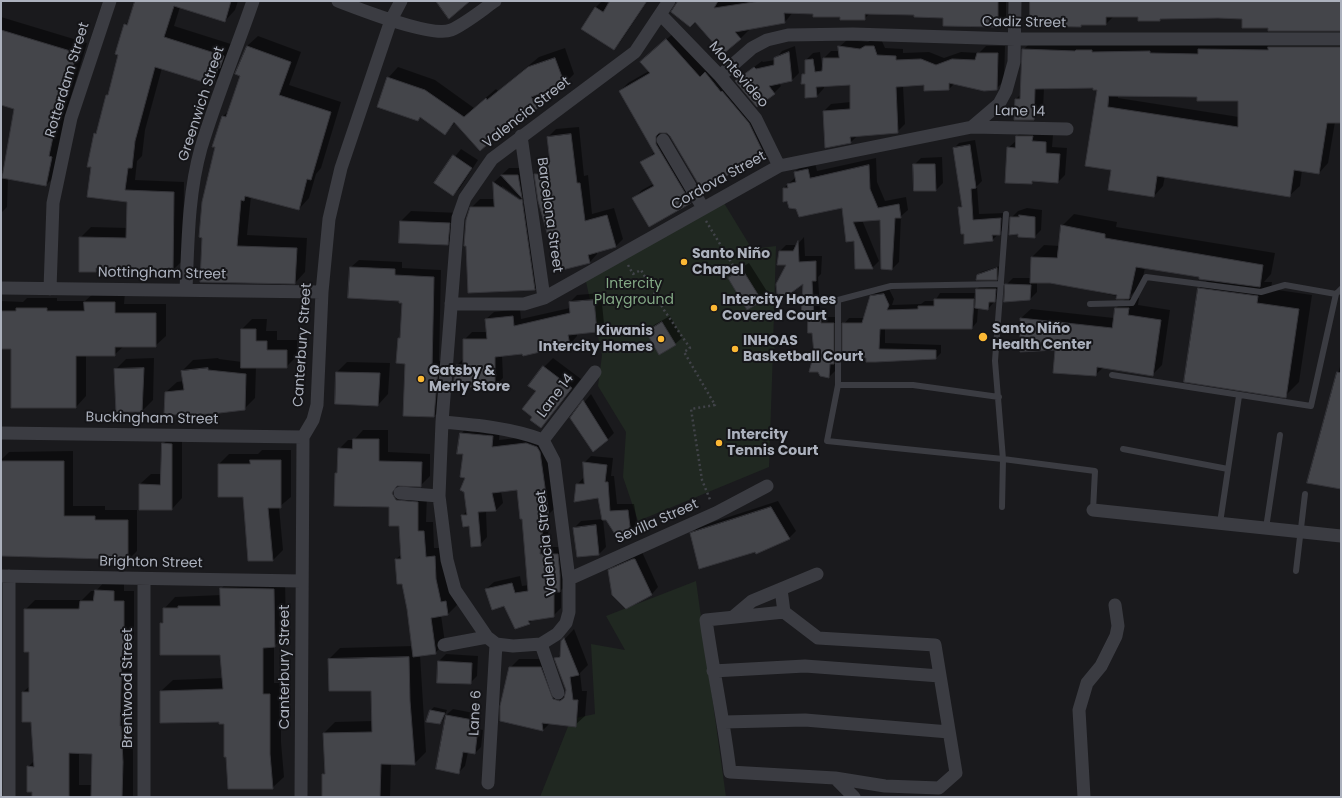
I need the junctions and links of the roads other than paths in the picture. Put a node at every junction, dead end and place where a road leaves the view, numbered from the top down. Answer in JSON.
{"nodes":[{"id":1,"x":110,"y":1,"type":"edge"},
{"id":2,"x":253,"y":1,"type":"edge"},
{"id":3,"x":338,"y":1,"type":"edge"},
{"id":4,"x":401,"y":1,"type":"edge"},
{"id":5,"x":495,"y":1,"type":"edge"},
{"id":6,"x":669,"y":1,"type":"edge"},
{"id":7,"x":1015,"y":1,"type":"edge"},
{"id":8,"x":661,"y":14,"type":"junction"},
{"id":9,"x":391,"y":20,"type":"junction"},
{"id":10,"x":1015,"y":39,"type":"junction"},
{"id":11,"x":1341,"y":39,"type":"edge"},
{"id":12,"x":720,"y":76,"type":"junction"},
{"id":13,"x":972,"y":127,"type":"junction"},
{"id":14,"x":1067,"y":129,"type":"dead end"},
{"id":15,"x":521,"y":136,"type":"junction"},
{"id":16,"x":663,"y":140,"type":"dead end"},
{"id":17,"x":778,"y":166,"type":"junction"},
{"id":18,"x":701,"y":209,"type":"junction"},
{"id":19,"x":1006,"y":214,"type":"dead end"},
{"id":20,"x":1001,"y":284,"type":"junction"},
{"id":21,"x":1,"y":288,"type":"edge"},
{"id":22,"x":50,"y":289,"type":"junction"},
{"id":23,"x":1341,"y":289,"type":"edge"},
{"id":24,"x":186,"y":290,"type":"junction"},
{"id":25,"x":322,"y":292,"type":"junction"},
{"id":26,"x":1336,"y":294,"type":"junction"},
{"id":27,"x":544,"y":298,"type":"junction"},
{"id":28,"x":451,"y":304,"type":"junction"},
{"id":29,"x":1090,"y":304,"type":"dead end"},
{"id":30,"x":595,"y":372,"type":"dead end"},
{"id":31,"x":1112,"y":375,"type":"dead end"},
{"id":32,"x":838,"y":385,"type":"junction"},
{"id":33,"x":1239,"y":396,"type":"junction"},
{"id":34,"x":999,"y":397,"type":"junction"},
{"id":35,"x":442,"y":422,"type":"junction"},
{"id":36,"x":1,"y":433,"type":"edge"},
{"id":37,"x":1280,"y":434,"type":"dead end"},
{"id":38,"x":303,"y":437,"type":"junction"},
{"id":39,"x":543,"y":440,"type":"junction"},
{"id":40,"x":1123,"y":449,"type":"dead end"},
{"id":41,"x":1003,"y":459,"type":"junction"},
{"id":42,"x":1228,"y":469,"type":"junction"},
{"id":43,"x":762,"y":489,"type":"dead end"},
{"id":44,"x":400,"y":493,"type":"dead end"},
{"id":45,"x":1305,"y":494,"type":"dead end"},
{"id":46,"x":439,"y":496,"type":"junction"},
{"id":47,"x":1002,"y":507,"type":"dead end"},
{"id":48,"x":1093,"y":510,"type":"joint"},
{"id":49,"x":1220,"y":523,"type":"junction"},
{"id":50,"x":1266,"y":528,"type":"junction"},
{"id":51,"x":1300,"y":531,"type":"junction"},
{"id":52,"x":1341,"y":536,"type":"edge"},
{"id":53,"x":1296,"y":571,"type":"dead end"},
{"id":54,"x":817,"y":574,"type":"dead end"},
{"id":55,"x":5,"y":576,"type":"edge"},
{"id":56,"x":144,"y":579,"type":"junction"},
{"id":57,"x":569,"y":579,"type":"junction"},
{"id":58,"x":301,"y":581,"type":"junction"},
{"id":59,"x":781,"y":589,"type":"junction"},
{"id":60,"x":1115,"y":605,"type":"dead end"},
{"id":61,"x":784,"y":612,"type":"junction"},
{"id":62,"x":733,"y":617,"type":"junction"},
{"id":63,"x":491,"y":641,"type":"junction"},
{"id":64,"x":541,"y":644,"type":"junction"},
{"id":65,"x":444,"y":645,"type":"dead end"},
{"id":66,"x":713,"y":671,"type":"junction"},
{"id":67,"x":940,"y":676,"type":"junction"},
{"id":68,"x":558,"y":693,"type":"dead end"},
{"id":69,"x":724,"y":722,"type":"junction"},
{"id":70,"x":949,"y":732,"type":"junction"},
{"id":71,"x":835,"y":778,"type":"junction"},
{"id":72,"x":488,"y":783,"type":"dead end"},
{"id":73,"x":884,"y":786,"type":"junction"},
{"id":74,"x":9,"y":797,"type":"edge"},
{"id":75,"x":144,"y":797,"type":"edge"},
{"id":76,"x":301,"y":797,"type":"edge"},
{"id":77,"x":854,"y":797,"type":"edge"},
{"id":78,"x":877,"y":797,"type":"edge"},
{"id":79,"x":1084,"y":797,"type":"edge"}],
"edges":[{"from":1,"to":22,"type":"street","name":"Rotterdam Street"},
{"from":2,"to":24,"type":"street","name":"Greenwich Street"},
{"from":3,"to":9,"type":"street"},
{"from":4,"to":9,"type":"street","name":"Canterbury Street"},
{"from":5,"to":9,"type":"street"},
{"from":6,"to":8,"type":"street","name":"Valencia Street"},
{"from":7,"to":10,"type":"street"},
{"from":8,"to":12,"type":"street","name":"Montevideo"},
{"from":8,"to":15,"type":"street","name":"Valencia Street"},
{"from":9,"to":25,"type":"street","name":"Canterbury Street"},
{"from":10,"to":11,"type":"street","name":"Cadiz Street"},
{"from":10,"to":12,"type":"street","name":"Cadiz Street"},
{"from":10,"to":13,"type":"street"},
{"from":12,"to":17,"type":"street","name":"Montevideo"},
{"from":13,"to":14,"type":"street","name":"Lane 14"},
{"from":13,"to":17,"type":"street","name":"Cordova Street"},
{"from":15,"to":27,"type":"street","name":"Barcelona Street"},
{"from":15,"to":28,"type":"street","name":"Valencia Street"},
{"from":16,"to":18,"type":"street"},
{"from":17,"to":18,"type":"street","name":"Cordova Street"},
{"from":18,"to":27,"type":"street","name":"Cordova Street"},
{"from":19,"to":20,"type":"lane"},
{"from":20,"to":32,"type":"lane"},
{"from":20,"to":34,"type":"lane"},
{"from":21,"to":22,"type":"street","name":"Nottingham Street"},
{"from":22,"to":24,"type":"street","name":"Nottingham Street"},
{"from":23,"to":26,"type":"lane"},
{"from":24,"to":25,"type":"street","name":"Nottingham Street"},
{"from":25,"to":38,"type":"street","name":"Canterbury Street"},
{"from":26,"to":29,"type":"lane"},
{"from":26,"to":33,"type":"lane"},
{"from":27,"to":28,"type":"street","name":"Cordova Street"},
{"from":28,"to":35,"type":"street","name":"Valencia Street"},
{"from":30,"to":39,"type":"street","name":"Lane 14"},
{"from":31,"to":33,"type":"lane"},
{"from":32,"to":34,"type":"lane"},
{"from":32,"to":41,"type":"lane"},
{"from":33,"to":42,"type":"lane"},
{"from":34,"to":41,"type":"lane"},
{"from":35,"to":39,"type":"street"},
{"from":35,"to":46,"type":"street","name":"Valencia Street"},
{"from":36,"to":38,"type":"street","name":"Buckingham Street"},
{"from":37,"to":50,"type":"lane"},
{"from":38,"to":58,"type":"street","name":"Canterbury Street"},
{"from":39,"to":57,"type":"street","name":"Valencia Street"},
{"from":40,"to":42,"type":"lane"},
{"from":41,"to":47,"type":"lane"},
{"from":41,"to":48,"type":"lane"},
{"from":42,"to":49,"type":"lane"},
{"from":43,"to":57,"type":"street","name":"Sevilla Street"},
{"from":44,"to":46,"type":"street"},
{"from":45,"to":51,"type":"lane"},
{"from":46,"to":63,"type":"street","name":"Valencia Street"},
{"from":48,"to":49,"type":"street"},
{"from":49,"to":50,"type":"street"},
{"from":50,"to":51,"type":"street"},
{"from":51,"to":52,"type":"street"},
{"from":51,"to":53,"type":"lane"},
{"from":54,"to":59,"type":"street"},
{"from":55,"to":56,"type":"street","name":"Brighton Street"},
{"from":55,"to":74,"type":"street"},
{"from":56,"to":58,"type":"street","name":"Brighton Street"},
{"from":56,"to":75,"type":"street","name":"Brentwood Street"},
{"from":57,"to":64,"type":"street","name":"Valencia Street"},
{"from":58,"to":76,"type":"street","name":"Canterbury Street"},
{"from":59,"to":61,"type":"street"},
{"from":59,"to":62,"type":"street"},
{"from":60,"to":79,"type":"street"},
{"from":61,"to":62,"type":"street"},
{"from":61,"to":67,"type":"street"},
{"from":62,"to":66,"type":"street"},
{"from":63,"to":64,"type":"street","name":"Valencia Street"},
{"from":63,"to":65,"type":"street"},
{"from":63,"to":72,"type":"street","name":"Lane 6"},
{"from":64,"to":68,"type":"street"},
{"from":66,"to":67,"type":"street"},
{"from":66,"to":69,"type":"street"},
{"from":67,"to":70,"type":"street"},
{"from":69,"to":70,"type":"street"},
{"from":69,"to":71,"type":"street"},
{"from":70,"to":73,"type":"street"},
{"from":71,"to":73,"type":"street"},
{"from":71,"to":77,"type":"street"},
{"from":73,"to":78,"type":"street"}]}
